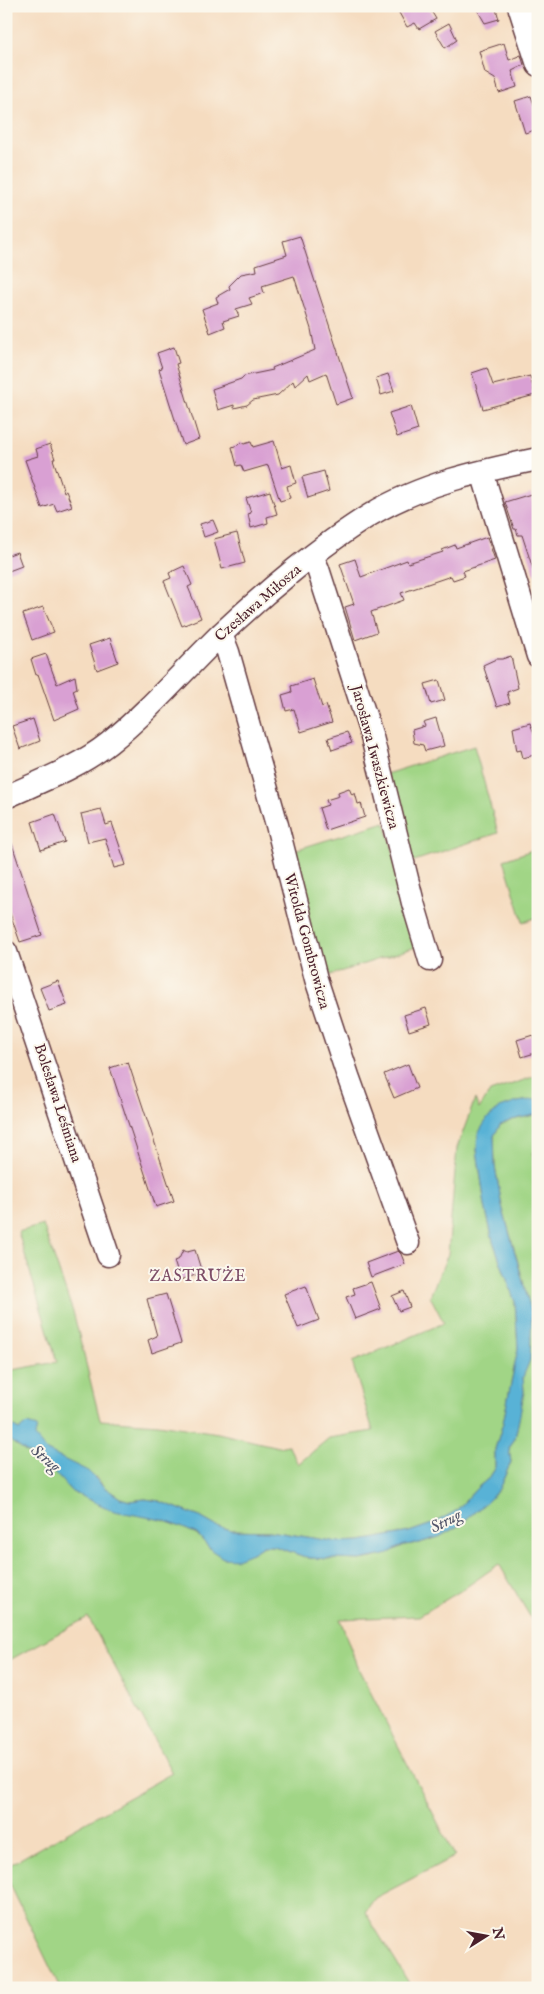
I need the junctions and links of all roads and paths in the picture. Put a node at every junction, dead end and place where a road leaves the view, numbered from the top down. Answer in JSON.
{"nodes":[{"id":1,"x":519,"y":6,"type":"edge"},
{"id":2,"x":538,"y":65,"type":"edge"},
{"id":3,"x":538,"y":459,"type":"edge"},
{"id":4,"x":482,"y":472,"type":"junction"},
{"id":5,"x":312,"y":556,"type":"junction"},
{"id":6,"x":221,"y":634,"type":"junction"},
{"id":7,"x":538,"y":656,"type":"edge"},
{"id":8,"x":6,"y":797,"type":"edge"},
{"id":9,"x":6,"y":952,"type":"edge"},
{"id":10,"x":430,"y":960,"type":"dead end"},
{"id":11,"x":408,"y":1243,"type":"dead end"},
{"id":12,"x":108,"y":1255,"type":"dead end"}],
"edges":[{"from":1,"to":2,"type":"street"},
{"from":3,"to":4,"type":"street","name":"Czesława Miłosza"},
{"from":4,"to":5,"type":"street","name":"Czesława Miłosza"},
{"from":4,"to":7,"type":"street"},
{"from":5,"to":6,"type":"street","name":"Czesława Miłosza"},
{"from":5,"to":10,"type":"street","name":"Jarosława Iwaszkiewicza"},
{"from":6,"to":8,"type":"street","name":"Czesława Miłosza"},
{"from":6,"to":11,"type":"street","name":"Witolda Gombrowicza"},
{"from":9,"to":12,"type":"street","name":"Bolesława Leśmiana"}]}
